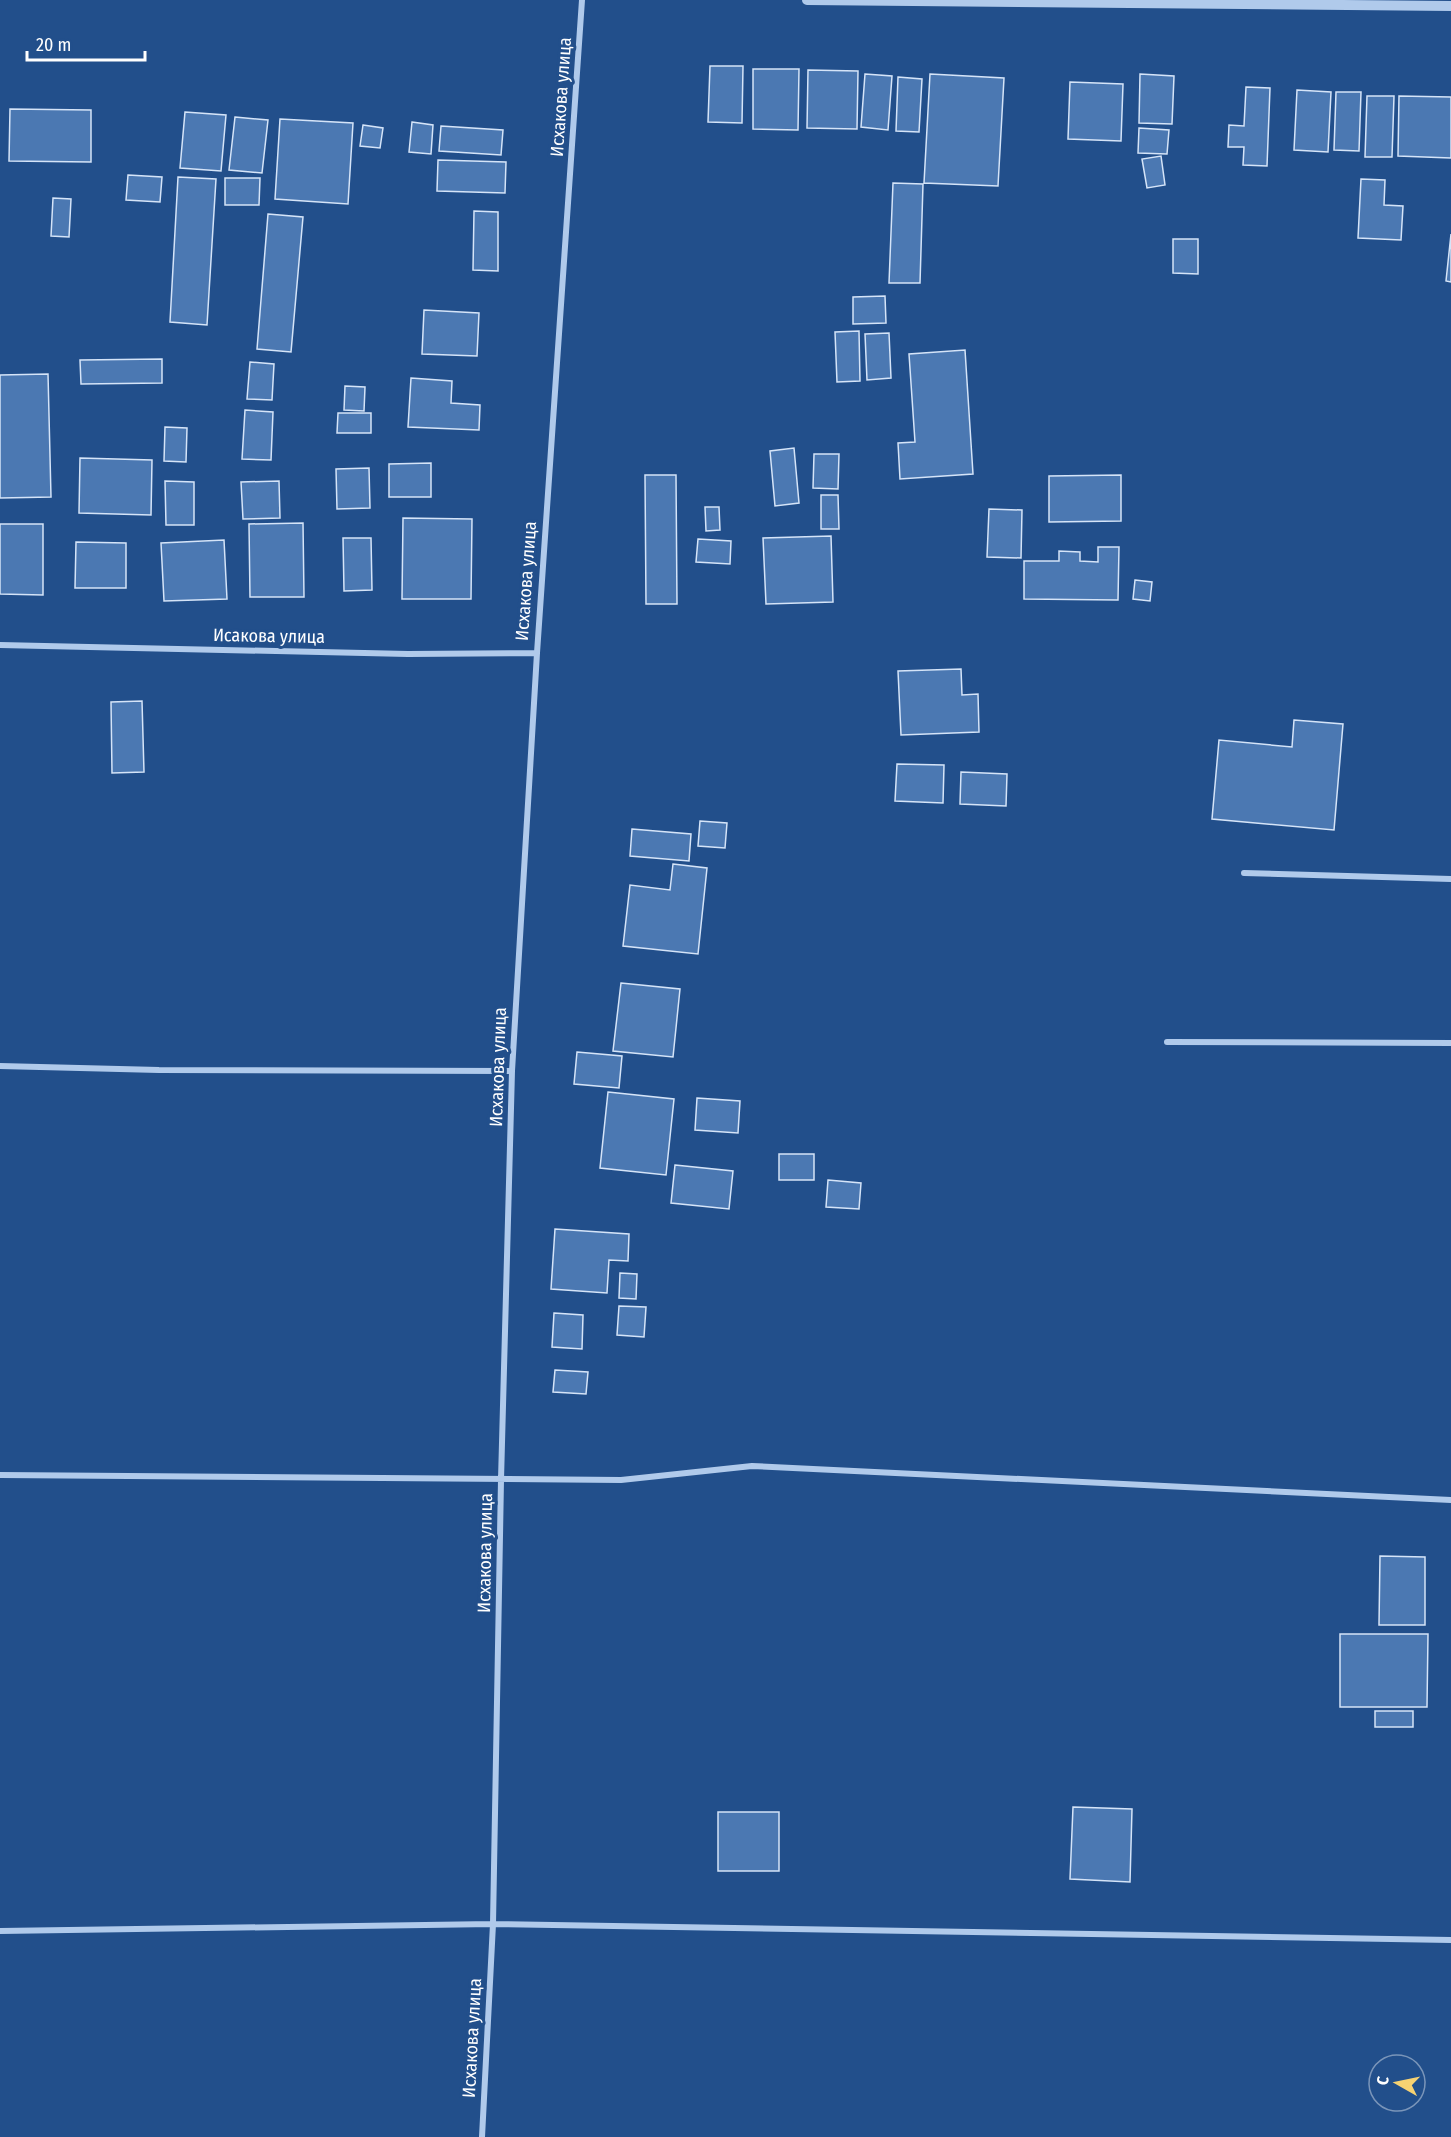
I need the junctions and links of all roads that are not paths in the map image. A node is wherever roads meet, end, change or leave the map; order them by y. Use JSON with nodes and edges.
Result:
{"nodes":[{"id":1,"x":582,"y":0,"type":"edge"},
{"id":2,"x":807,"y":0,"type":"edge"},
{"id":3,"x":1451,"y":6,"type":"edge"},
{"id":4,"x":0,"y":645,"type":"edge"},
{"id":5,"x":537,"y":652,"type":"junction"},
{"id":6,"x":1244,"y":873,"type":"dead end"},
{"id":7,"x":1451,"y":879,"type":"edge"},
{"id":8,"x":1167,"y":1042,"type":"dead end"},
{"id":9,"x":1451,"y":1042,"type":"edge"},
{"id":10,"x":0,"y":1066,"type":"edge"},
{"id":11,"x":512,"y":1071,"type":"junction"},
{"id":12,"x":0,"y":1475,"type":"edge"},
{"id":13,"x":501,"y":1480,"type":"junction"},
{"id":14,"x":1451,"y":1500,"type":"edge"},
{"id":15,"x":493,"y":1924,"type":"junction"},
{"id":16,"x":0,"y":1931,"type":"edge"},
{"id":17,"x":1451,"y":1940,"type":"edge"},
{"id":18,"x":482,"y":2137,"type":"edge"}],
"edges":[{"from":1,"to":5,"type":"street","name":"Исхакова улица"},
{"from":2,"to":3,"type":"street"},
{"from":4,"to":5,"type":"street","name":"Исакова улица"},
{"from":5,"to":11,"type":"street","name":"Исхакова улица"},
{"from":6,"to":7,"type":"street"},
{"from":8,"to":9,"type":"street"},
{"from":10,"to":11,"type":"street"},
{"from":11,"to":13,"type":"street","name":"Исхакова улица"},
{"from":12,"to":13,"type":"street"},
{"from":13,"to":14,"type":"street"},
{"from":13,"to":15,"type":"street","name":"Исхакова улица"},
{"from":15,"to":16,"type":"street"},
{"from":15,"to":17,"type":"street"},
{"from":15,"to":18,"type":"street","name":"Исхакова улица"}]}
